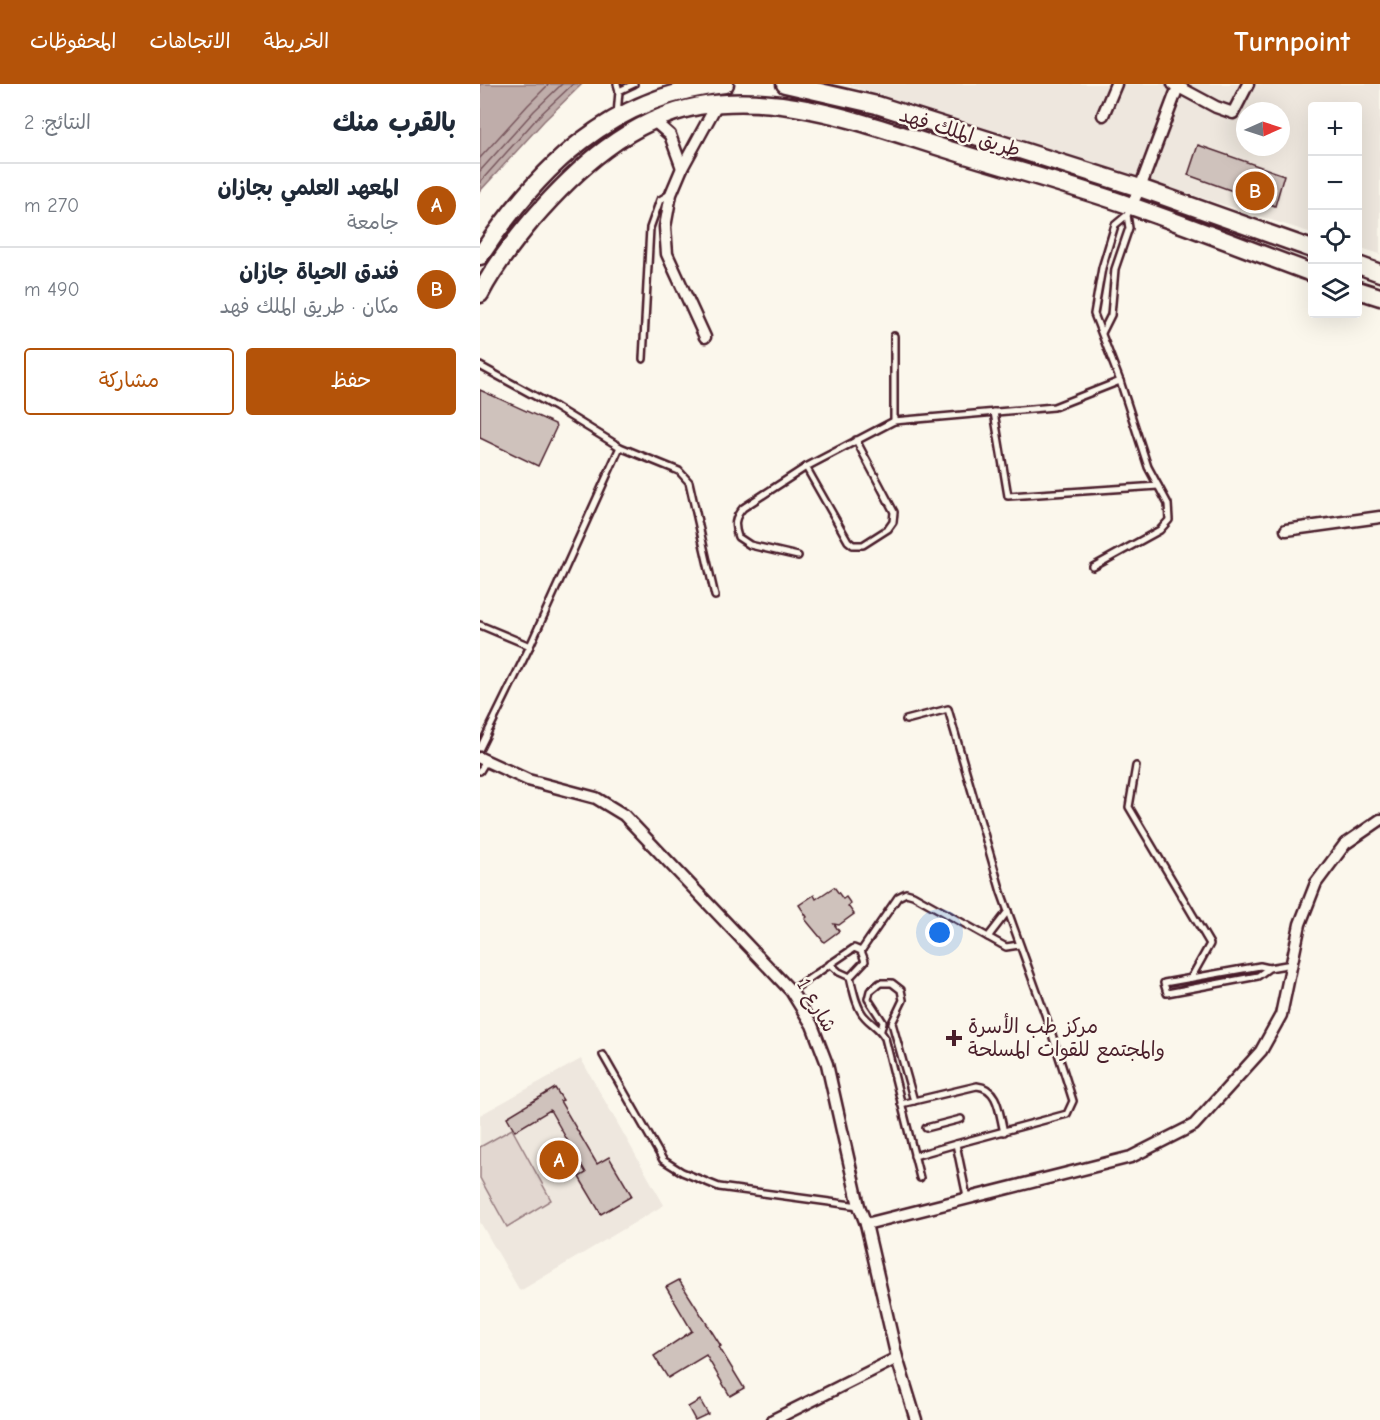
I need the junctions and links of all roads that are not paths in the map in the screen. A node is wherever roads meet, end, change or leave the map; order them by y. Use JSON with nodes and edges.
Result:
{"nodes":[{"id":1,"x":617,"y":84,"type":"edge"},
{"id":2,"x":634,"y":84,"type":"edge"},
{"id":3,"x":725,"y":84,"type":"edge"},
{"id":4,"x":785,"y":84,"type":"edge"},
{"id":5,"x":1116,"y":84,"type":"edge"},
{"id":6,"x":1248,"y":84,"type":"edge"},
{"id":7,"x":1177,"y":85,"type":"edge"},
{"id":8,"x":680,"y":87,"type":"edge"},
{"id":9,"x":619,"y":91,"type":"junction"},
{"id":10,"x":717,"y":104,"type":"junction"},
{"id":11,"x":1103,"y":115,"type":"dead end"},
{"id":12,"x":617,"y":116,"type":"junction"},
{"id":13,"x":654,"y":121,"type":"junction"},
{"id":14,"x":682,"y":168,"type":"junction"},
{"id":15,"x":1140,"y":188,"type":"junction"},
{"id":16,"x":671,"y":194,"type":"junction"},
{"id":17,"x":1129,"y":210,"type":"junction"},
{"id":18,"x":1308,"y":248,"type":"edge"},
{"id":19,"x":480,"y":256,"type":"edge"},
{"id":20,"x":1362,"y":266,"type":"edge"},
{"id":21,"x":1102,"y":268,"type":"junction"},
{"id":22,"x":1115,"y":269,"type":"junction"},
{"id":23,"x":1308,"y":272,"type":"edge"},
{"id":24,"x":1380,"y":273,"type":"edge"},
{"id":25,"x":1362,"y":291,"type":"edge"},
{"id":26,"x":480,"y":294,"type":"edge"},
{"id":27,"x":1380,"y":297,"type":"edge"},
{"id":28,"x":1102,"y":333,"type":"junction"},
{"id":29,"x":894,"y":336,"type":"dead end"},
{"id":30,"x":705,"y":337,"type":"dead end"},
{"id":31,"x":643,"y":359,"type":"dead end"},
{"id":32,"x":480,"y":366,"type":"edge"},
{"id":33,"x":1120,"y":381,"type":"junction"},
{"id":34,"x":994,"y":412,"type":"junction"},
{"id":35,"x":894,"y":421,"type":"junction"},
{"id":36,"x":856,"y":440,"type":"junction"},
{"id":37,"x":620,"y":447,"type":"junction"},
{"id":38,"x":806,"y":467,"type":"junction"},
{"id":39,"x":1158,"y":486,"type":"junction"},
{"id":40,"x":1380,"y":517,"type":"edge"},
{"id":41,"x":1286,"y":530,"type":"dead end"},
{"id":42,"x":798,"y":556,"type":"dead end"},
{"id":43,"x":1093,"y":567,"type":"dead end"},
{"id":44,"x":715,"y":596,"type":"dead end"},
{"id":45,"x":480,"y":625,"type":"edge"},
{"id":46,"x":530,"y":646,"type":"junction"},
{"id":47,"x":906,"y":720,"type":"dead end"},
{"id":48,"x":480,"y":748,"type":"edge"},
{"id":49,"x":483,"y":760,"type":"edge"},
{"id":50,"x":1136,"y":766,"type":"dead end"},
{"id":51,"x":480,"y":771,"type":"edge"},
{"id":52,"x":1380,"y":820,"type":"edge"},
{"id":53,"x":1008,"y":911,"type":"junction"},
{"id":54,"x":988,"y":937,"type":"junction"},
{"id":55,"x":1019,"y":945,"type":"junction"},
{"id":56,"x":861,"y":951,"type":"junction"},
{"id":57,"x":830,"y":964,"type":"junction"},
{"id":58,"x":1292,"y":964,"type":"junction"},
{"id":59,"x":1269,"y":968,"type":"junction"},
{"id":60,"x":850,"y":977,"type":"junction"},
{"id":61,"x":1191,"y":978,"type":"junction"},
{"id":62,"x":791,"y":991,"type":"junction"},
{"id":63,"x":881,"y":1030,"type":"junction"},
{"id":64,"x":603,"y":1055,"type":"dead end"},
{"id":65,"x":914,"y":1101,"type":"junction"},
{"id":66,"x":901,"y":1104,"type":"junction"},
{"id":67,"x":961,"y":1119,"type":"dead end"},
{"id":68,"x":926,"y":1128,"type":"dead end"},
{"id":69,"x":1004,"y":1132,"type":"junction"},
{"id":70,"x":956,"y":1144,"type":"junction"},
{"id":71,"x":914,"y":1156,"type":"junction"},
{"id":72,"x":920,"y":1178,"type":"dead end"},
{"id":73,"x":967,"y":1197,"type":"junction"},
{"id":74,"x":859,"y":1206,"type":"junction"},
{"id":75,"x":866,"y":1224,"type":"junction"},
{"id":76,"x":897,"y":1358,"type":"junction"},
{"id":77,"x":773,"y":1420,"type":"edge"},
{"id":78,"x":916,"y":1420,"type":"edge"}],
"edges":[{"from":1,"to":9,"type":"lane"},
{"from":2,"to":9,"type":"lane"},
{"from":3,"to":8,"type":"main road"},
{"from":4,"to":15,"type":"main road","name":"طريق الملك فهد"},
{"from":5,"to":11,"type":"street"},
{"from":6,"to":7,"type":"street"},
{"from":7,"to":15,"type":"street"},
{"from":8,"to":12,"type":"main road"},
{"from":9,"to":12,"type":"lane"},
{"from":10,"to":13,"type":"main road","name":"طريق الملك فهد"},
{"from":10,"to":14,"type":"street"},
{"from":10,"to":17,"type":"main road","name":"طريق الملك فهد"},
{"from":12,"to":19,"type":"main road"},
{"from":13,"to":14,"type":"street"},
{"from":13,"to":26,"type":"main road","name":"طريق الملك فهد"},
{"from":14,"to":16,"type":"street"},
{"from":15,"to":17,"type":"street"},
{"from":15,"to":18,"type":"main road","name":"طريق الملك فهد"},
{"from":16,"to":30,"type":"street"},
{"from":16,"to":31,"type":"lane"},
{"from":17,"to":21,"type":"lane"},
{"from":17,"to":22,"type":"lane"},
{"from":17,"to":23,"type":"main road","name":"طريق الملك فهد"},
{"from":20,"to":24,"type":"main road"},
{"from":21,"to":22,"type":"lane"},
{"from":21,"to":28,"type":"lane"},
{"from":22,"to":28,"type":"lane"},
{"from":25,"to":27,"type":"main road"},
{"from":28,"to":33,"type":"lane"},
{"from":29,"to":35,"type":"lane"},
{"from":32,"to":37,"type":"lane"},
{"from":33,"to":34,"type":"lane"},
{"from":33,"to":39,"type":"lane"},
{"from":34,"to":35,"type":"lane"},
{"from":34,"to":39,"type":"lane"},
{"from":35,"to":36,"type":"lane"},
{"from":36,"to":38,"type":"lane"},
{"from":36,"to":38,"type":"lane"},
{"from":37,"to":44,"type":"lane"},
{"from":37,"to":46,"type":"lane"},
{"from":38,"to":42,"type":"lane"},
{"from":39,"to":43,"type":"lane"},
{"from":40,"to":41,"type":"street"},
{"from":45,"to":46,"type":"lane"},
{"from":46,"to":48,"type":"lane"},
{"from":47,"to":53,"type":"lane"},
{"from":49,"to":51,"type":"lane"},
{"from":49,"to":62,"type":"street","name":"شارع 1"},
{"from":50,"to":61,"type":"lane"},
{"from":52,"to":58,"type":"street"},
{"from":53,"to":54,"type":"lane"},
{"from":53,"to":55,"type":"lane"},
{"from":54,"to":55,"type":"lane"},
{"from":54,"to":56,"type":"lane"},
{"from":55,"to":69,"type":"lane"},
{"from":56,"to":57,"type":"lane"},
{"from":56,"to":60,"type":"lane"},
{"from":57,"to":60,"type":"lane"},
{"from":57,"to":62,"type":"lane"},
{"from":58,"to":59,"type":"lane"},
{"from":58,"to":73,"type":"street"},
{"from":59,"to":61,"type":"lane"},
{"from":59,"to":61,"type":"lane"},
{"from":60,"to":63,"type":"lane"},
{"from":62,"to":74,"type":"street","name":"شارع 1"},
{"from":63,"to":65,"type":"lane"},
{"from":63,"to":66,"type":"lane"},
{"from":64,"to":74,"type":"lane"},
{"from":65,"to":66,"type":"lane"},
{"from":65,"to":69,"type":"lane"},
{"from":66,"to":71,"type":"lane"},
{"from":67,"to":68,"type":"lane"},
{"from":69,"to":70,"type":"lane"},
{"from":70,"to":71,"type":"lane"},
{"from":70,"to":73,"type":"lane"},
{"from":71,"to":72,"type":"lane"},
{"from":73,"to":75,"type":"street"},
{"from":74,"to":75,"type":"street","name":"شارع 1"},
{"from":75,"to":76,"type":"street","name":"شارع 1"},
{"from":76,"to":77,"type":"street"},
{"from":76,"to":78,"type":"street","name":"شارع 1"}]}
